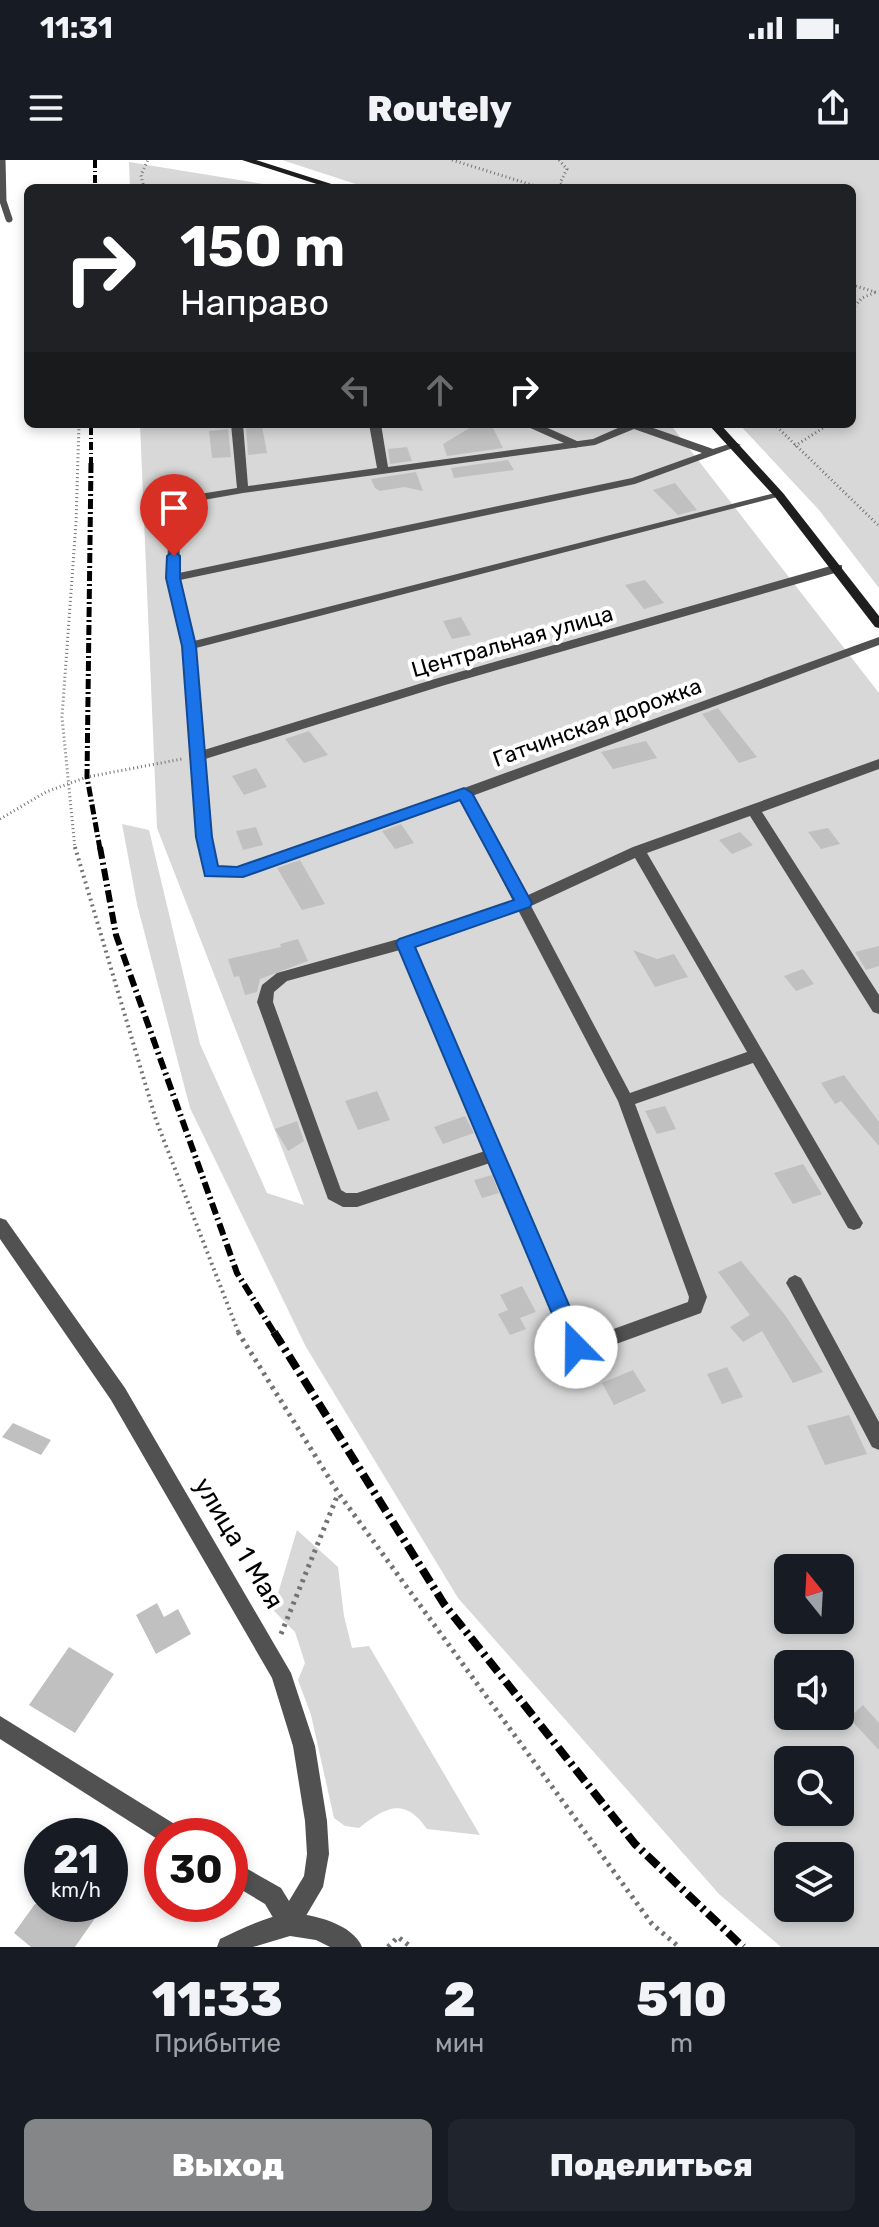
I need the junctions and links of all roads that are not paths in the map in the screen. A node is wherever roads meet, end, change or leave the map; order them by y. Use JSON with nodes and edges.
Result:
{"nodes":[{"id":1,"x":2,"y":160,"type":"edge"},
{"id":2,"x":247,"y":160,"type":"edge"},
{"id":3,"x":326,"y":184,"type":"edge"},
{"id":4,"x":9,"y":219,"type":"dead end"},
{"id":5,"x":237,"y":428,"type":"edge"},
{"id":6,"x":376,"y":428,"type":"edge"},
{"id":7,"x":539,"y":428,"type":"edge"},
{"id":8,"x":625,"y":428,"type":"edge"},
{"id":9,"x":644,"y":428,"type":"edge"},
{"id":10,"x":718,"y":428,"type":"edge"},
{"id":11,"x":575,"y":444,"type":"junction"},
{"id":12,"x":735,"y":445,"type":"junction"},
{"id":13,"x":713,"y":453,"type":"junction"},
{"id":14,"x":383,"y":471,"type":"junction"},
{"id":15,"x":243,"y":490,"type":"junction"},
{"id":16,"x":779,"y":495,"type":"junction"},
{"id":17,"x":838,"y":568,"type":"junction"},
{"id":18,"x":173,"y":578,"type":"junction"},
{"id":19,"x":879,"y":624,"type":"edge"},
{"id":20,"x":879,"y":641,"type":"edge"},
{"id":21,"x":189,"y":646,"type":"junction"},
{"id":22,"x":198,"y":756,"type":"junction"},
{"id":23,"x":879,"y":764,"type":"edge"},
{"id":24,"x":464,"y":793,"type":"junction"},
{"id":25,"x":754,"y":811,"type":"junction"},
{"id":26,"x":638,"y":851,"type":"junction"},
{"id":27,"x":524,"y":903,"type":"junction"},
{"id":28,"x":405,"y":943,"type":"junction"},
{"id":29,"x":879,"y":1008,"type":"edge"},
{"id":30,"x":757,"y":1055,"type":"junction"},
{"id":31,"x":626,"y":1101,"type":"junction"},
{"id":32,"x":495,"y":1154,"type":"junction"},
{"id":33,"x":854,"y":1223,"type":"dead end"},
{"id":34,"x":0,"y":1225,"type":"edge"},
{"id":35,"x":795,"y":1283,"type":"dead end"},
{"id":36,"x":879,"y":1441,"type":"edge"},
{"id":37,"x":0,"y":1727,"type":"edge"},
{"id":38,"x":144,"y":1818,"type":"edge"},
{"id":39,"x":248,"y":1881,"type":"edge"},
{"id":40,"x":289,"y":1923,"type":"junction"},
{"id":41,"x":228,"y":1947,"type":"edge"},
{"id":42,"x":351,"y":1947,"type":"edge"}],
"edges":[{"from":1,"to":4,"type":"lane"},
{"from":2,"to":3,"type":"main road"},
{"from":5,"to":15,"type":"street"},
{"from":6,"to":14,"type":"street"},
{"from":7,"to":11,"type":"lane"},
{"from":8,"to":11,"type":"street"},
{"from":9,"to":13,"type":"street"},
{"from":10,"to":12,"type":"main road"},
{"from":11,"to":14,"type":"street"},
{"from":12,"to":13,"type":"street"},
{"from":12,"to":16,"type":"main road"},
{"from":13,"to":18,"type":"street"},
{"from":14,"to":15,"type":"street"},
{"from":15,"to":18,"type":"street"},
{"from":16,"to":17,"type":"main road"},
{"from":16,"to":21,"type":"street"},
{"from":17,"to":19,"type":"main road"},
{"from":17,"to":22,"type":"street","name":"Центральная улица"},
{"from":18,"to":21,"type":"street"},
{"from":20,"to":24,"type":"street","name":"Гатчинская дорожка"},
{"from":21,"to":22,"type":"street"},
{"from":22,"to":24,"type":"street","name":"Гатчинская дорожка"},
{"from":23,"to":25,"type":"street"},
{"from":24,"to":27,"type":"street"},
{"from":25,"to":26,"type":"street"},
{"from":25,"to":29,"type":"street"},
{"from":26,"to":27,"type":"street"},
{"from":26,"to":30,"type":"street"},
{"from":27,"to":28,"type":"street"},
{"from":27,"to":31,"type":"street"},
{"from":28,"to":32,"type":"street"},
{"from":28,"to":32,"type":"street"},
{"from":30,"to":31,"type":"street"},
{"from":30,"to":33,"type":"street"},
{"from":31,"to":32,"type":"street"},
{"from":34,"to":40,"type":"street","name":"улица 1 Мая"},
{"from":35,"to":36,"type":"street"},
{"from":37,"to":38,"type":"street"},
{"from":39,"to":40,"type":"street"},
{"from":40,"to":41,"type":"street"},
{"from":40,"to":42,"type":"street"}]}
